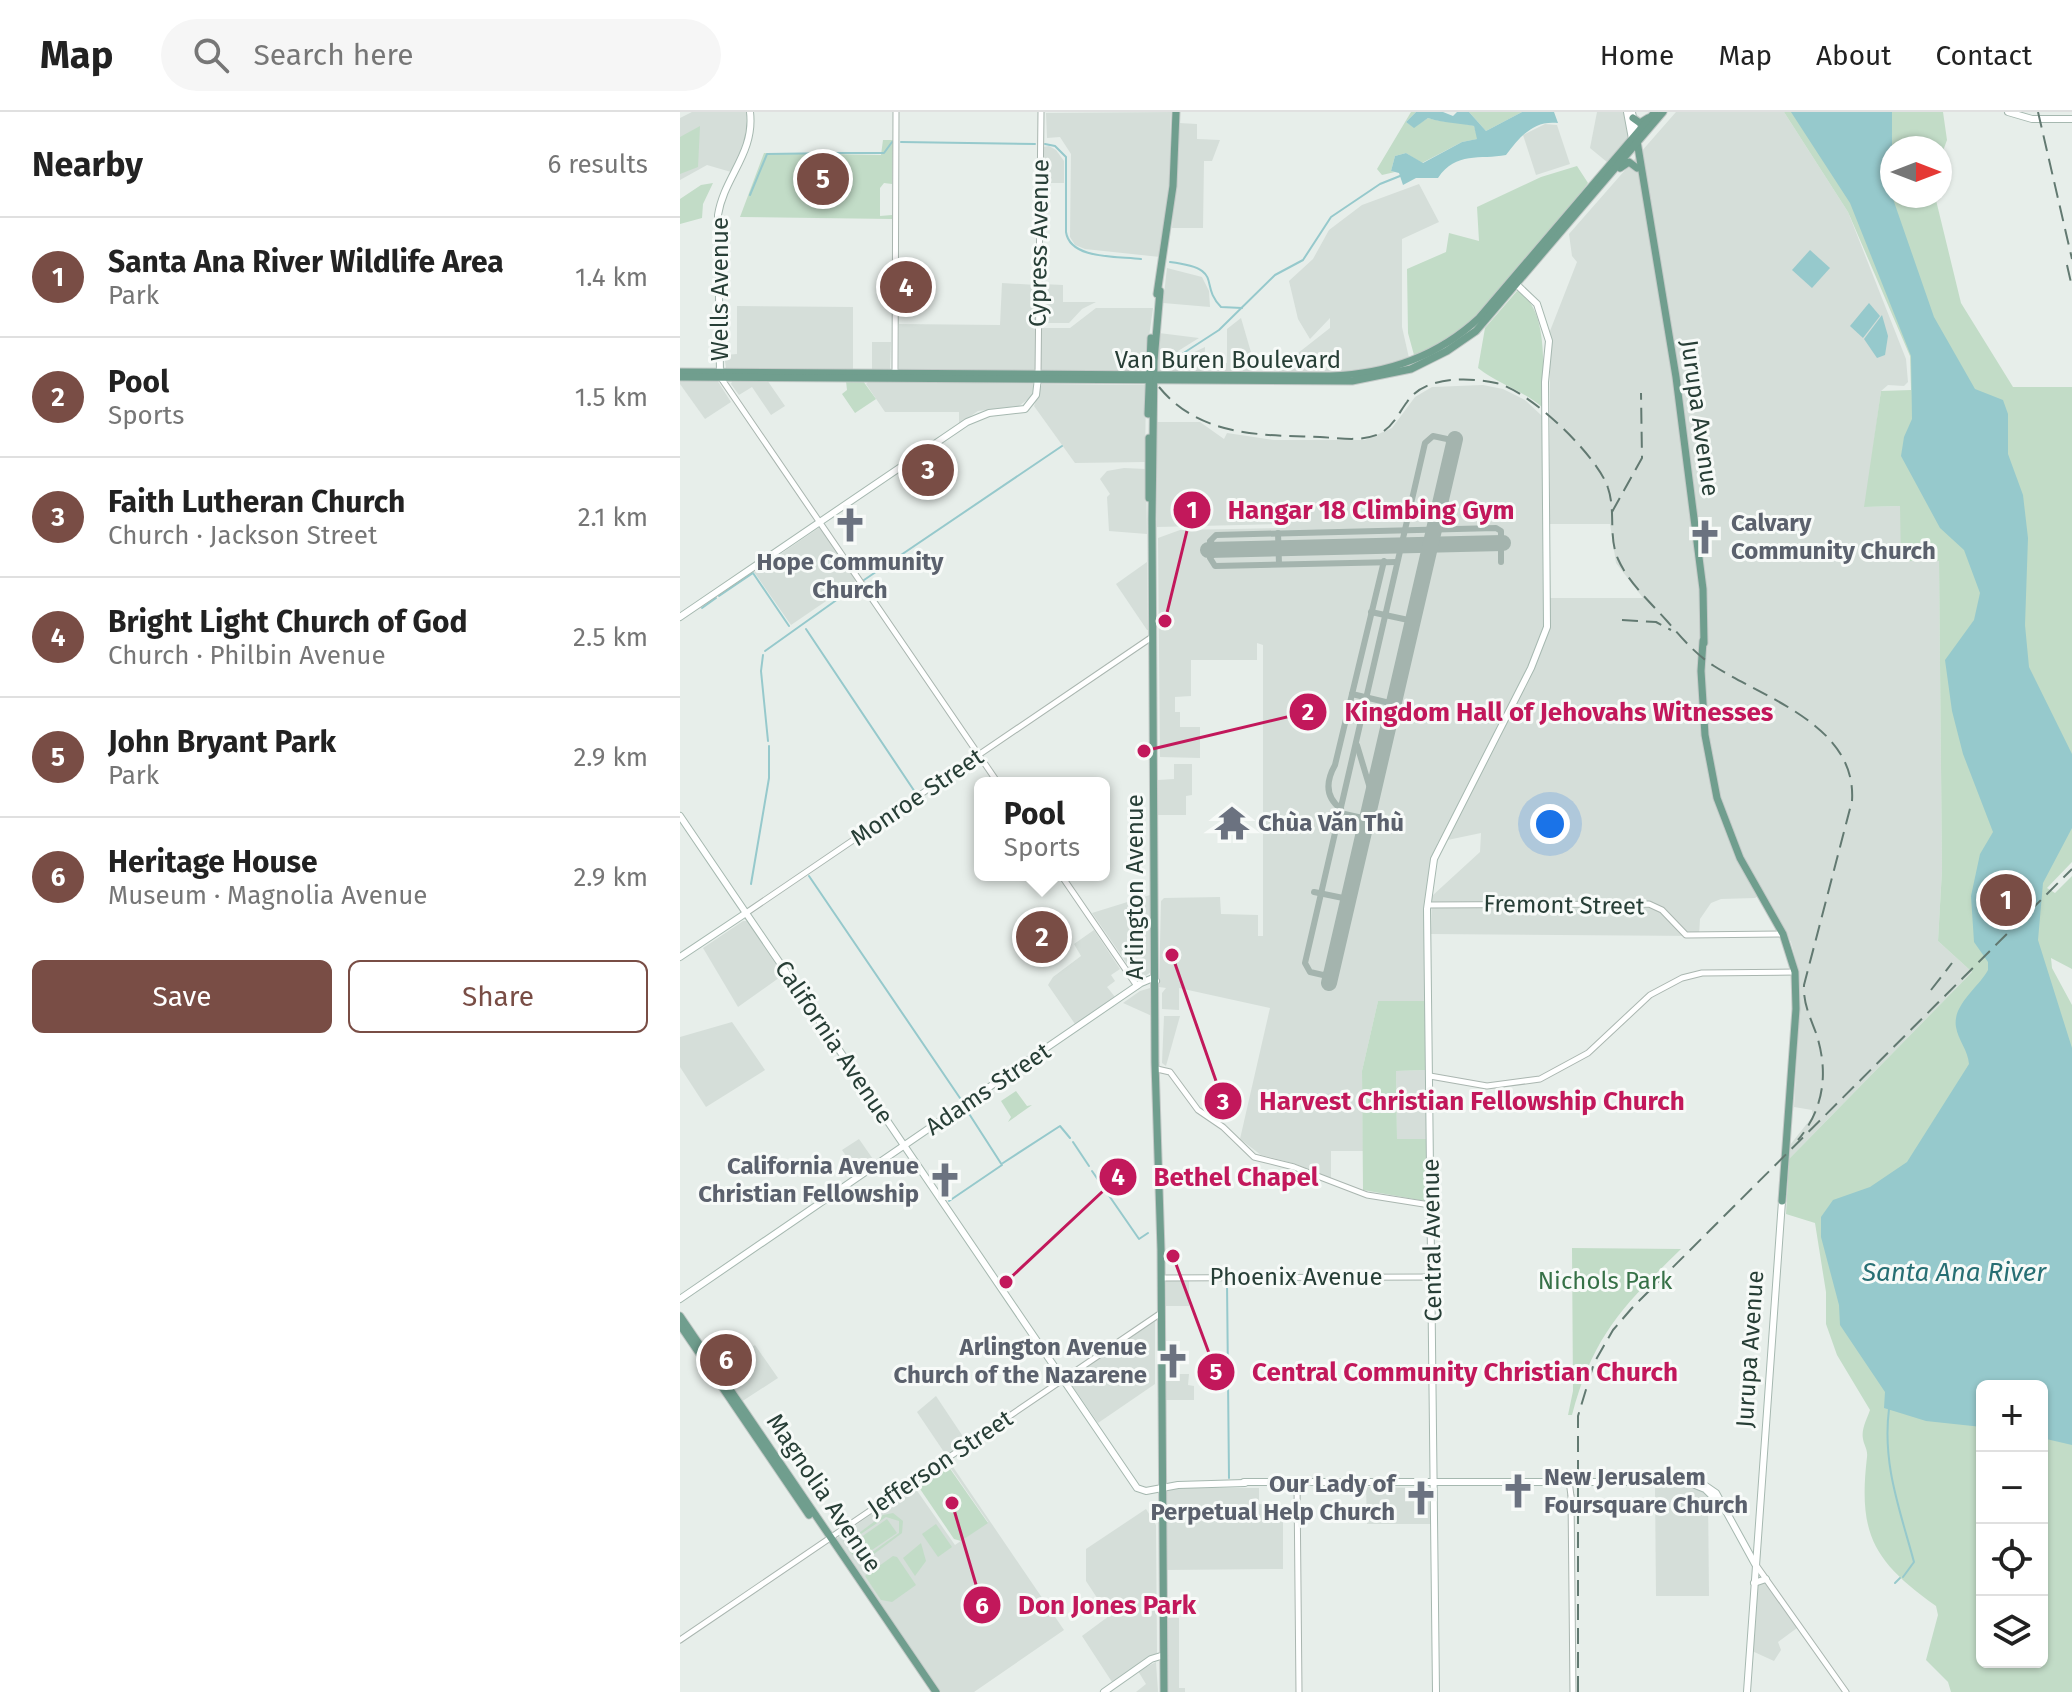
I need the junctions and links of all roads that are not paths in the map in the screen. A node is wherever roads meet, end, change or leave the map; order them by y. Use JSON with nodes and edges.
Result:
{"nodes":[{"id":1,"x":750,"y":112,"type":"edge"},
{"id":2,"x":896,"y":112,"type":"edge"},
{"id":3,"x":1041,"y":112,"type":"edge"},
{"id":4,"x":1176,"y":112,"type":"edge"},
{"id":5,"x":1663,"y":112,"type":"edge"},
{"id":6,"x":2008,"y":112,"type":"edge"},
{"id":7,"x":1654,"y":113,"type":"edge"},
{"id":8,"x":1631,"y":114,"type":"edge"},
{"id":9,"x":2072,"y":119,"type":"edge"},
{"id":10,"x":1634,"y":141,"type":"junction"},
{"id":11,"x":1637,"y":168,"type":"junction"},
{"id":12,"x":1609,"y":175,"type":"junction"},
{"id":13,"x":1645,"y":201,"type":"junction"},
{"id":14,"x":1515,"y":283,"type":"junction"},
{"id":15,"x":1160,"y":291,"type":"junction"},
{"id":16,"x":1156,"y":307,"type":"junction"},
{"id":17,"x":1158,"y":321,"type":"junction"},
{"id":18,"x":774,"y":372,"type":"junction"},
{"id":19,"x":680,"y":374,"type":"edge"},
{"id":20,"x":720,"y":374,"type":"junction"},
{"id":21,"x":894,"y":376,"type":"junction"},
{"id":22,"x":743,"y":377,"type":"junction"},
{"id":23,"x":1038,"y":377,"type":"junction"},
{"id":24,"x":1104,"y":377,"type":"junction"},
{"id":25,"x":1151,"y":378,"type":"junction"},
{"id":26,"x":820,"y":522,"type":"junction"},
{"id":27,"x":680,"y":617,"type":"edge"},
{"id":28,"x":1153,"y":636,"type":"junction"},
{"id":29,"x":979,"y":755,"type":"junction"},
{"id":30,"x":994,"y":777,"type":"edge"},
{"id":31,"x":680,"y":816,"type":"edge"},
{"id":32,"x":1065,"y":881,"type":"edge"},
{"id":33,"x":1428,"y":905,"type":"junction"},
{"id":34,"x":746,"y":913,"type":"junction"},
{"id":35,"x":1783,"y":934,"type":"junction"},
{"id":36,"x":680,"y":957,"type":"edge"},
{"id":37,"x":1795,"y":972,"type":"junction"},
{"id":38,"x":1156,"y":981,"type":"junction"},
{"id":39,"x":1138,"y":987,"type":"junction"},
{"id":40,"x":1157,"y":1069,"type":"junction"},
{"id":41,"x":1430,"y":1076,"type":"junction"},
{"id":42,"x":905,"y":1146,"type":"junction"},
{"id":43,"x":1782,"y":1201,"type":"joint"},
{"id":44,"x":1432,"y":1206,"type":"junction"},
{"id":45,"x":1159,"y":1243,"type":"junction"},
{"id":46,"x":1432,"y":1277,"type":"junction"},
{"id":47,"x":1161,"y":1278,"type":"junction"},
{"id":48,"x":680,"y":1299,"type":"edge"},
{"id":49,"x":680,"y":1316,"type":"edge"},
{"id":50,"x":1158,"y":1318,"type":"junction"},
{"id":51,"x":680,"y":1325,"type":"edge"},
{"id":52,"x":1064,"y":1378,"type":"junction"},
{"id":53,"x":1568,"y":1473,"type":"dead end"},
{"id":54,"x":1435,"y":1483,"type":"junction"},
{"id":55,"x":1297,"y":1484,"type":"junction"},
{"id":56,"x":1161,"y":1487,"type":"junction"},
{"id":57,"x":828,"y":1538,"type":"junction"},
{"id":58,"x":1756,"y":1547,"type":"junction"},
{"id":59,"x":1747,"y":1549,"type":"junction"},
{"id":60,"x":1755,"y":1564,"type":"junction"},
{"id":61,"x":1766,"y":1579,"type":"junction"},
{"id":62,"x":1754,"y":1583,"type":"junction"},
{"id":63,"x":680,"y":1640,"type":"edge"},
{"id":64,"x":1162,"y":1655,"type":"junction"},
{"id":65,"x":933,"y":1692,"type":"edge"},
{"id":66,"x":1104,"y":1692,"type":"edge"},
{"id":67,"x":1162,"y":1692,"type":"edge"},
{"id":68,"x":1299,"y":1692,"type":"edge"},
{"id":69,"x":1436,"y":1692,"type":"edge"},
{"id":70,"x":1573,"y":1692,"type":"edge"},
{"id":71,"x":1747,"y":1692,"type":"edge"},
{"id":72,"x":1846,"y":1692,"type":"edge"}],
"edges":[{"from":1,"to":20,"type":"main road","name":"Wells Avenue"},
{"from":2,"to":21,"type":"street"},
{"from":3,"to":23,"type":"street","name":"Cypress Avenue"},
{"from":4,"to":15,"type":"main road","name":"Arlington Avenue"},
{"from":5,"to":10,"type":"main road","name":"Van Buren Boulevard"},
{"from":6,"to":9,"type":"main road"},
{"from":7,"to":8,"type":"main road"},
{"from":7,"to":10,"type":"main road","name":"Van Buren Boulevard"},
{"from":8,"to":10,"type":"main road","name":"Jurupa Avenue"},
{"from":10,"to":11,"type":"main road","name":"Jurupa Avenue"},
{"from":10,"to":12,"type":"main road","name":"Van Buren Boulevard"},
{"from":10,"to":13,"type":"main road","name":"Jurupa Avenue"},
{"from":10,"to":14,"type":"main road","name":"Van Buren Boulevard"},
{"from":11,"to":12,"type":"main road"},
{"from":11,"to":13,"type":"main road","name":"Jurupa Avenue"},
{"from":12,"to":14,"type":"main road","name":"Van Buren Boulevard"},
{"from":13,"to":35,"type":"main road","name":"Jurupa Avenue"},
{"from":14,"to":25,"type":"main road","name":"Van Buren Boulevard"},
{"from":14,"to":33,"type":"main road","name":"Central Avenue"},
{"from":15,"to":16,"type":"main road","name":"Arlington Avenue"},
{"from":15,"to":17,"type":"main road","name":"Arlington Avenue"},
{"from":16,"to":17,"type":"main road"},
{"from":16,"to":25,"type":"main road","name":"Arlington Avenue"},
{"from":17,"to":25,"type":"main road","name":"Arlington Avenue"},
{"from":18,"to":20,"type":"main road","name":"Van Buren Boulevard"},
{"from":18,"to":21,"type":"main road","name":"Van Buren Boulevard"},
{"from":18,"to":22,"type":"main road"},
{"from":19,"to":20,"type":"main road","name":"Van Buren Boulevard"},
{"from":20,"to":22,"type":"main road","name":"Van Buren Boulevard"},
{"from":20,"to":26,"type":"street"},
{"from":21,"to":22,"type":"main road","name":"Van Buren Boulevard"},
{"from":21,"to":23,"type":"main road","name":"Van Buren Boulevard"},
{"from":23,"to":24,"type":"main road","name":"Van Buren Boulevard"},
{"from":23,"to":24,"type":"main road","name":"Van Buren Boulevard"},
{"from":23,"to":26,"type":"main road"},
{"from":24,"to":25,"type":"main road","name":"Van Buren Boulevard"},
{"from":24,"to":25,"type":"main road","name":"Van Buren Boulevard"},
{"from":25,"to":28,"type":"main road","name":"Arlington Avenue"},
{"from":26,"to":27,"type":"main road"},
{"from":26,"to":29,"type":"street"},
{"from":28,"to":29,"type":"street","name":"Monroe Street"},
{"from":28,"to":38,"type":"main road","name":"Arlington Avenue"},
{"from":29,"to":30,"type":"street"},
{"from":29,"to":34,"type":"street","name":"Monroe Street"},
{"from":31,"to":34,"type":"main road","name":"California Avenue"},
{"from":32,"to":39,"type":"street"},
{"from":33,"to":35,"type":"street","name":"Fremont Street"},
{"from":33,"to":41,"type":"main road","name":"Central Avenue"},
{"from":34,"to":36,"type":"main road","name":"Monroe Street"},
{"from":34,"to":42,"type":"main road","name":"California Avenue"},
{"from":35,"to":37,"type":"main road","name":"Jurupa Avenue"},
{"from":37,"to":41,"type":"street"},
{"from":37,"to":43,"type":"main road","name":"Jurupa Avenue"},
{"from":38,"to":39,"type":"main road","name":"Adams Street"},
{"from":38,"to":40,"type":"main road","name":"Arlington Avenue"},
{"from":39,"to":42,"type":"main road","name":"Adams Street"},
{"from":40,"to":44,"type":"street"},
{"from":40,"to":45,"type":"main road","name":"Arlington Avenue"},
{"from":41,"to":44,"type":"main road","name":"Central Avenue"},
{"from":42,"to":48,"type":"main road","name":"Adams Street"},
{"from":42,"to":52,"type":"main road","name":"California Avenue"},
{"from":43,"to":58,"type":"main road","name":"Jurupa Avenue"},
{"from":44,"to":46,"type":"main road","name":"Central Avenue"},
{"from":45,"to":47,"type":"main road","name":"Arlington Avenue"},
{"from":45,"to":50,"type":"main road","name":"Arlington Avenue"},
{"from":46,"to":47,"type":"street","name":"Phoenix Avenue"},
{"from":46,"to":54,"type":"main road","name":"Central Avenue"},
{"from":47,"to":50,"type":"main road","name":"Arlington Avenue"},
{"from":49,"to":57,"type":"main road","name":"Magnolia Avenue"},
{"from":50,"to":52,"type":"street","name":"Jefferson Street"},
{"from":50,"to":56,"type":"main road","name":"Arlington Avenue"},
{"from":51,"to":57,"type":"main road","name":"Magnolia Avenue"},
{"from":52,"to":56,"type":"main road","name":"California Avenue"},
{"from":52,"to":57,"type":"street","name":"Jefferson Street"},
{"from":53,"to":70,"type":"street","bridge":true},
{"from":54,"to":55,"type":"main road"},
{"from":54,"to":59,"type":"main road"},
{"from":54,"to":69,"type":"main road","name":"Central Avenue"},
{"from":55,"to":56,"type":"main road"},
{"from":55,"to":68,"type":"street"},
{"from":56,"to":64,"type":"main road","name":"Arlington Avenue"},
{"from":57,"to":63,"type":"street","name":"Jefferson Street"},
{"from":57,"to":65,"type":"main road","name":"Magnolia Avenue"},
{"from":58,"to":59,"type":"main road"},
{"from":58,"to":60,"type":"main road","name":"Jurupa Avenue"},
{"from":59,"to":60,"type":"main road"},
{"from":60,"to":61,"type":"street"},
{"from":60,"to":62,"type":"main road","name":"Jurupa Avenue"},
{"from":61,"to":62,"type":"main road"},
{"from":61,"to":72,"type":"street"},
{"from":62,"to":71,"type":"main road","name":"Jurupa Avenue"},
{"from":64,"to":66,"type":"main road"},
{"from":64,"to":67,"type":"main road","name":"Arlington Avenue"}]}
